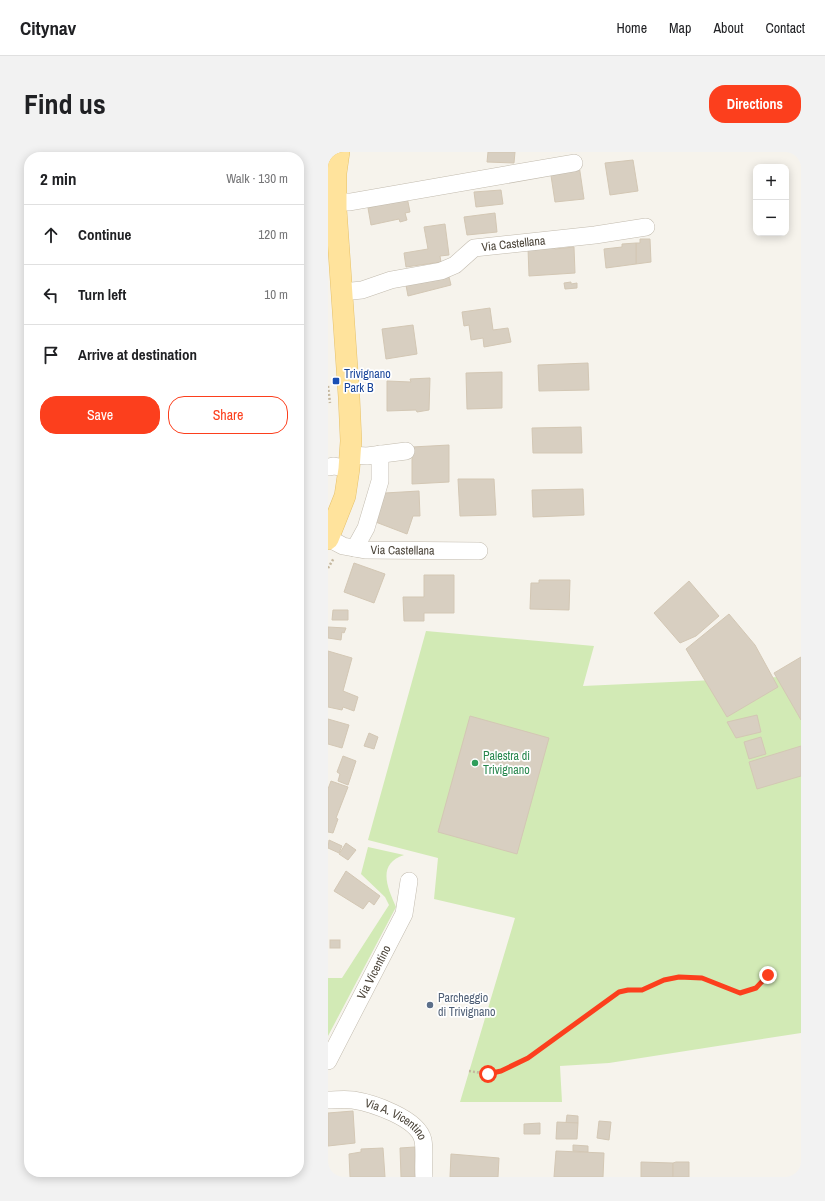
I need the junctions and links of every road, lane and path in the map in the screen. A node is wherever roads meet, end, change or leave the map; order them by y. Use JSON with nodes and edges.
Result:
{"nodes":[{"id":1,"x":340,"y":152,"type":"edge"},
{"id":2,"x":574,"y":163,"type":"dead end"},
{"id":3,"x":333,"y":206,"type":"edge"},
{"id":4,"x":646,"y":227,"type":"dead end"},
{"id":5,"x":342,"y":292,"type":"junction"},
{"id":6,"x":406,"y":451,"type":"dead end"},
{"id":7,"x":380,"y":454,"type":"junction"},
{"id":8,"x":350,"y":462,"type":"junction"},
{"id":9,"x":328,"y":467,"type":"edge"},
{"id":10,"x":328,"y":538,"type":"edge"},
{"id":11,"x":355,"y":548,"type":"junction"},
{"id":12,"x":479,"y":551,"type":"dead end"},
{"id":13,"x":410,"y":880,"type":"dead end"},
{"id":14,"x":768,"y":975,"type":"dead end"},
{"id":15,"x":328,"y":1061,"type":"edge"},
{"id":16,"x":469,"y":1071,"type":"dead end"},
{"id":17,"x":328,"y":1100,"type":"edge"},
{"id":18,"x":424,"y":1177,"type":"edge"}],
"edges":[{"from":1,"to":3,"type":"main road","name":"Via Castellana"},
{"from":2,"to":3,"type":"street"},
{"from":3,"to":5,"type":"main road","name":"Via Castellana"},
{"from":4,"to":5,"type":"street","name":"Via Castellana"},
{"from":5,"to":8,"type":"main road","name":"Via Castellana"},
{"from":6,"to":7,"type":"street"},
{"from":7,"to":8,"type":"street"},
{"from":7,"to":11,"type":"street"},
{"from":8,"to":9,"type":"street"},
{"from":8,"to":10,"type":"main road","name":"Via Castellana"},
{"from":10,"to":11,"type":"street","name":"Via Castellana"},
{"from":11,"to":12,"type":"street","name":"Via Castellana"},
{"from":13,"to":15,"type":"street","name":"Via Vicentino"},
{"from":14,"to":16,"type":"path"},
{"from":17,"to":18,"type":"street","name":"Via A. Vicentino"}]}
